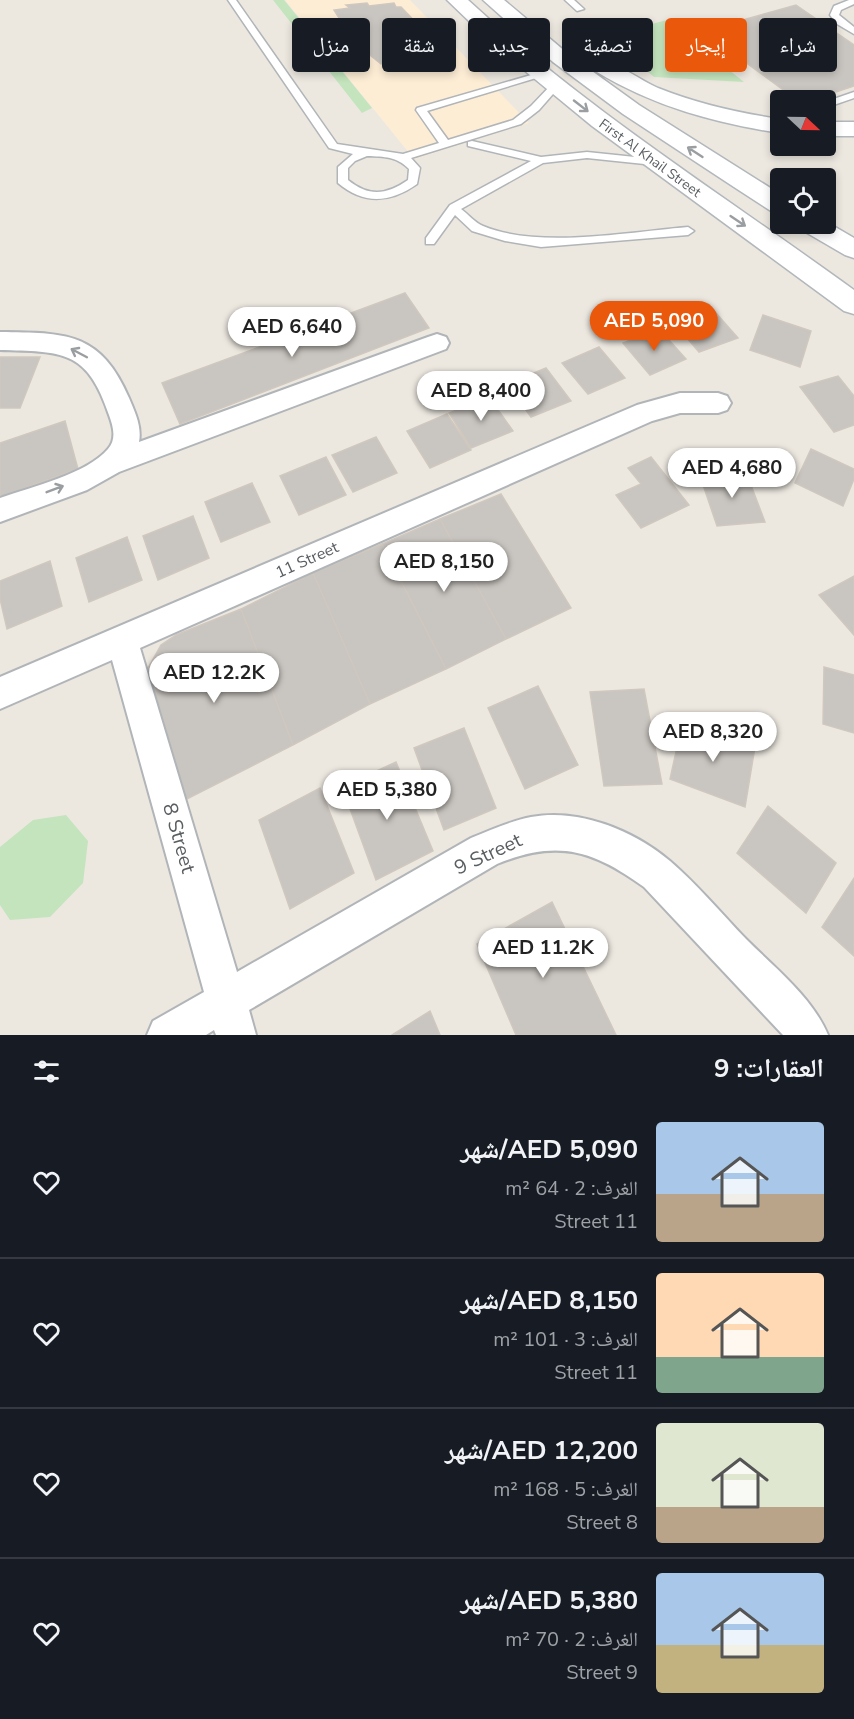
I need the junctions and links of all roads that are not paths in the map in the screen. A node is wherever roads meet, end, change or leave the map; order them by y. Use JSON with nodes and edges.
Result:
{"nodes":[{"id":1,"x":232,"y":0,"type":"edge"},
{"id":2,"x":493,"y":0,"type":"edge"},
{"id":3,"x":519,"y":0,"type":"edge"},
{"id":4,"x":569,"y":0,"type":"edge"},
{"id":5,"x":854,"y":1,"type":"edge"},
{"id":6,"x":447,"y":3,"type":"edge"},
{"id":7,"x":580,"y":9,"type":"dead end"},
{"id":8,"x":854,"y":31,"type":"edge"},
{"id":9,"x":548,"y":81,"type":"junction"},
{"id":10,"x":854,"y":95,"type":"edge"},
{"id":11,"x":836,"y":101,"type":"edge"},
{"id":12,"x":770,"y":124,"type":"edge"},
{"id":13,"x":836,"y":129,"type":"edge"},
{"id":14,"x":854,"y":129,"type":"edge"},
{"id":15,"x":445,"y":144,"type":"junction"},
{"id":16,"x":472,"y":144,"type":"dead end"},
{"id":17,"x":333,"y":146,"type":"junction"},
{"id":18,"x":364,"y":153,"type":"junction"},
{"id":19,"x":404,"y":157,"type":"junction"},
{"id":20,"x":541,"y":160,"type":"junction"},
{"id":21,"x":654,"y":162,"type":"junction"},
{"id":22,"x":343,"y":167,"type":"junction"},
{"id":23,"x":770,"y":199,"type":"edge"},
{"id":24,"x":454,"y":208,"type":"junction"},
{"id":25,"x":688,"y":231,"type":"dead end"},
{"id":26,"x":828,"y":234,"type":"edge"},
{"id":27,"x":430,"y":240,"type":"dead end"},
{"id":28,"x":854,"y":249,"type":"edge"},
{"id":29,"x":854,"y":304,"type":"edge"},
{"id":30,"x":0,"y":341,"type":"edge"},
{"id":31,"x":437,"y":343,"type":"dead end"},
{"id":32,"x":718,"y":403,"type":"dead end"},
{"id":33,"x":111,"y":465,"type":"junction"},
{"id":34,"x":0,"y":510,"type":"edge"},
{"id":35,"x":122,"y":641,"type":"junction"},
{"id":36,"x":0,"y":693,"type":"edge"},
{"id":37,"x":232,"y":1018,"type":"edge"},
{"id":38,"x":167,"y":1035,"type":"edge"},
{"id":39,"x":808,"y":1035,"type":"edge"}],
"edges":[{"from":1,"to":17,"type":"lane"},
{"from":23,"to":2,"type":"main road","name":"First Al Khail Street","one_way":true},
{"from":3,"to":12,"type":"main road"},
{"from":4,"to":7,"type":"lane"},
{"from":5,"to":8,"type":"lane"},
{"from":6,"to":9,"type":"main road","name":"First Al Khail Street"},
{"from":9,"to":15,"type":"lane"},
{"from":9,"to":15,"type":"lane"},
{"from":9,"to":21,"type":"main road","name":"First Al Khail Street","one_way":true},
{"from":10,"to":11,"type":"lane"},
{"from":13,"to":14,"type":"main road"},
{"from":15,"to":19,"type":"lane"},
{"from":16,"to":20,"type":"lane"},
{"from":17,"to":18,"type":"lane"},
{"from":17,"to":22,"type":"lane"},
{"from":18,"to":19,"type":"lane"},
{"from":18,"to":22,"type":"lane"},
{"from":19,"to":22,"type":"lane"},
{"from":20,"to":21,"type":"lane"},
{"from":20,"to":24,"type":"lane"},
{"from":21,"to":29,"type":"main road","name":"First Al Khail Street","one_way":true},
{"from":24,"to":25,"type":"lane"},
{"from":24,"to":27,"type":"lane"},
{"from":26,"to":28,"type":"main road"},
{"from":33,"to":30,"type":"street","one_way":true},
{"from":31,"to":33,"type":"street"},
{"from":32,"to":35,"type":"street","name":"11 Street"},
{"from":34,"to":33,"type":"street","one_way":true},
{"from":35,"to":36,"type":"street","name":"11 Street"},
{"from":35,"to":37,"type":"street","name":"8 Street"},
{"from":37,"to":38,"type":"street","name":"9 Street"},
{"from":37,"to":39,"type":"street","name":"9 Street"}]}
